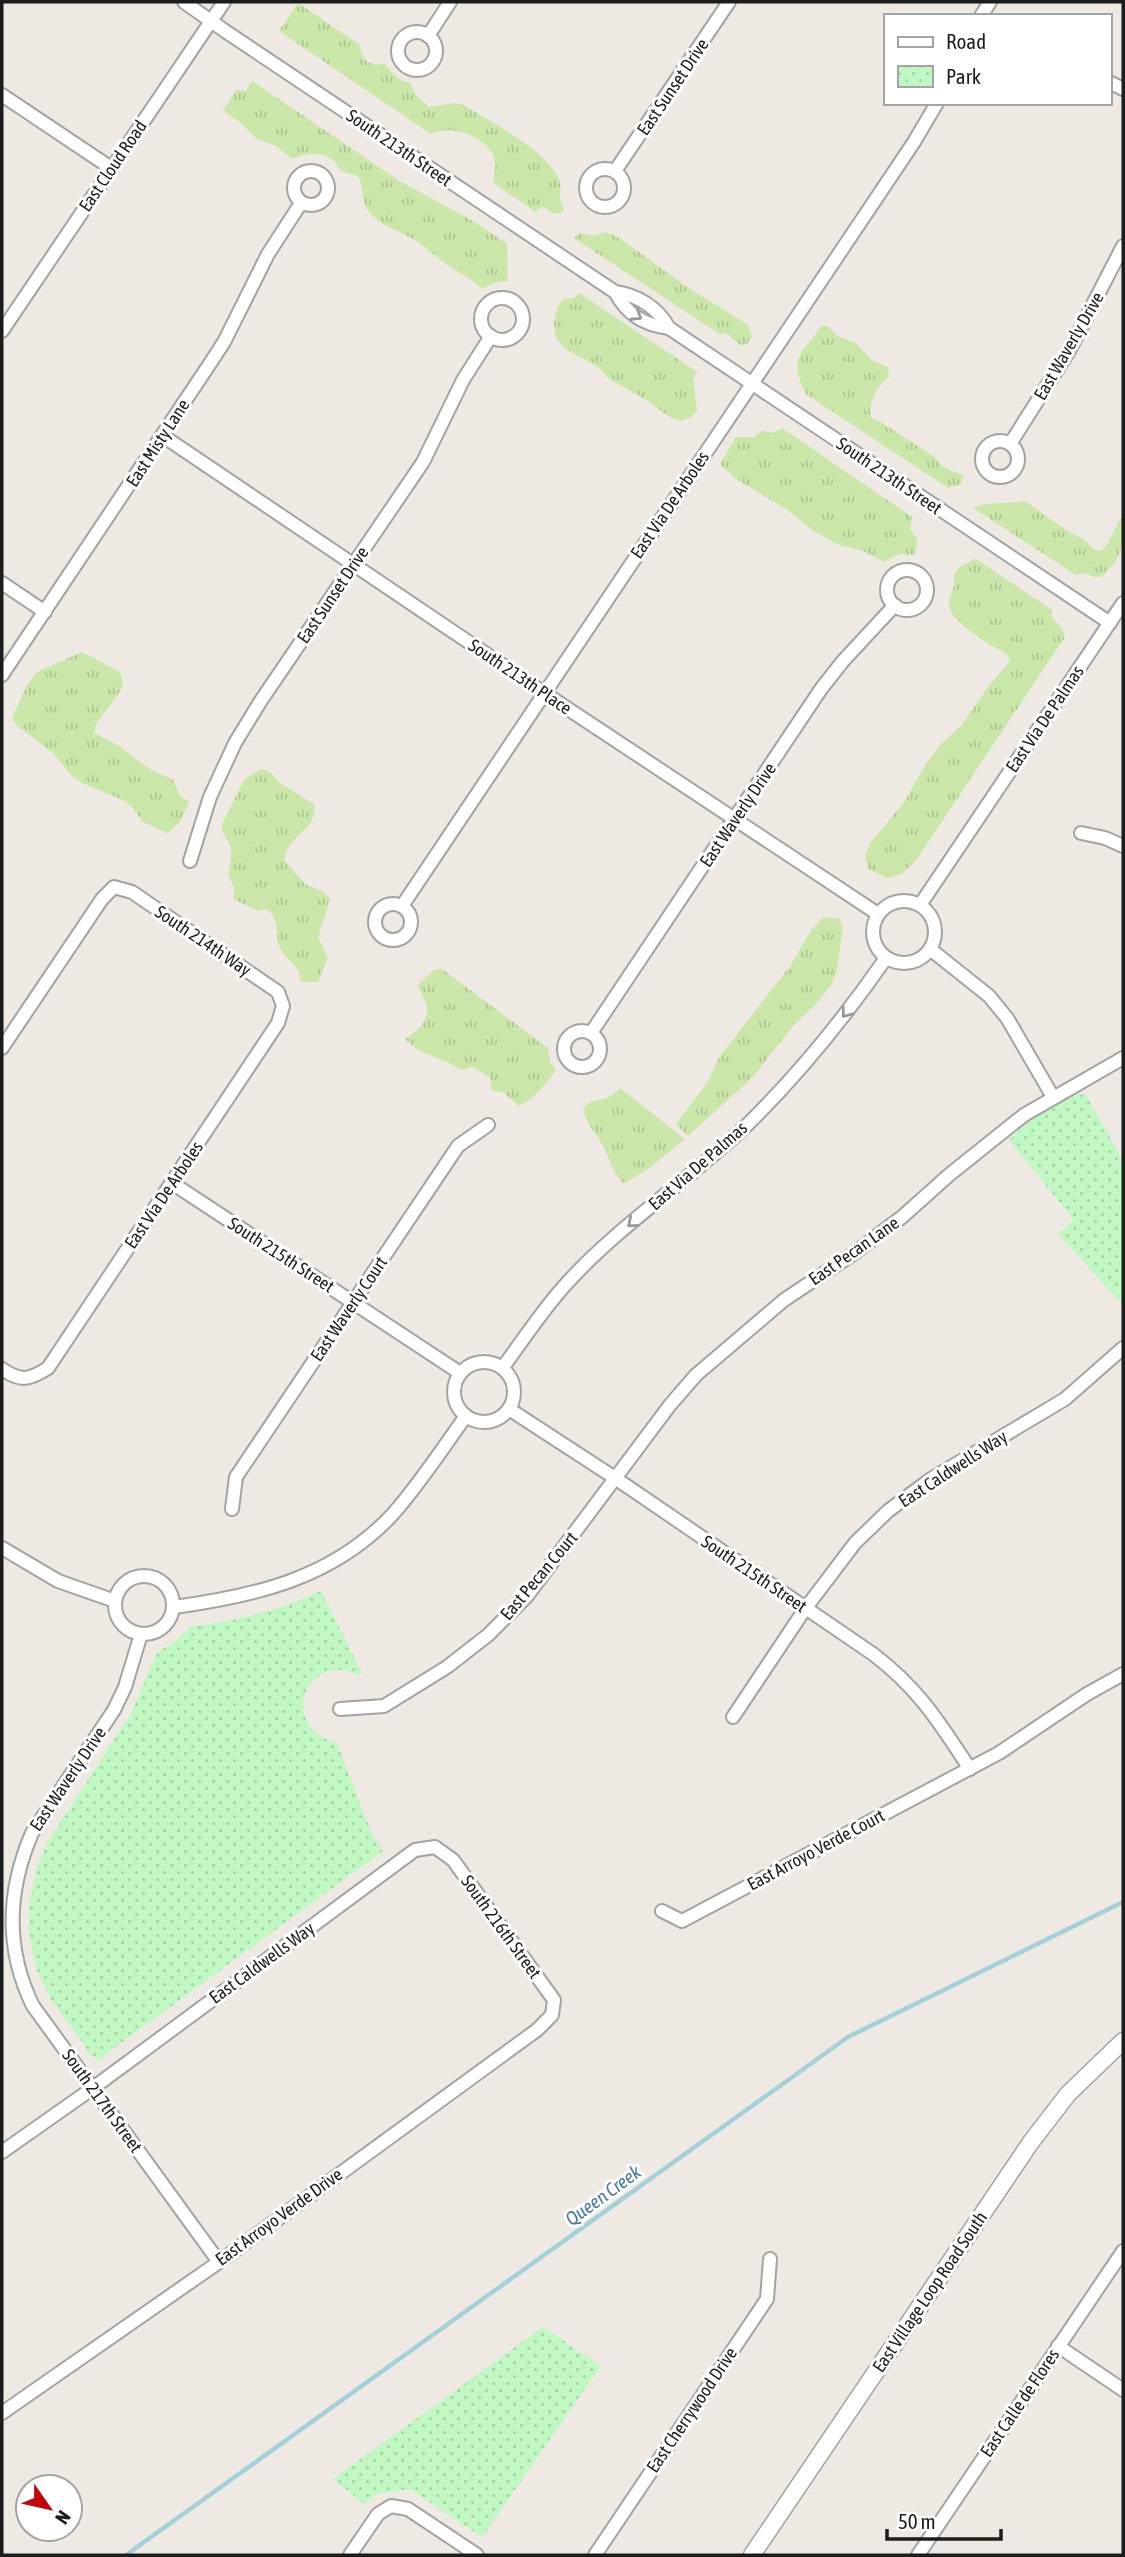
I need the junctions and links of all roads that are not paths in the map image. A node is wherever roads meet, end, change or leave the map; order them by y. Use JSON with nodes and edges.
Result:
{"nodes":[{"id":1,"x":184,"y":2,"type":"edge"},
{"id":2,"x":225,"y":2,"type":"edge"},
{"id":3,"x":450,"y":2,"type":"edge"},
{"id":4,"x":729,"y":2,"type":"edge"},
{"id":5,"x":211,"y":22,"type":"junction"},
{"id":6,"x":428,"y":36,"type":"dead end"},
{"id":7,"x":2,"y":95,"type":"edge"},
{"id":8,"x":936,"y":105,"type":"edge"},
{"id":9,"x":111,"y":169,"type":"junction"},
{"id":10,"x":615,"y":172,"type":"dead end"},
{"id":11,"x":301,"y":203,"type":"dead end"},
{"id":12,"x":1123,"y":246,"type":"edge"},
{"id":13,"x":2,"y":331,"type":"edge"},
{"id":14,"x":491,"y":336,"type":"dead end"},
{"id":15,"x":752,"y":384,"type":"junction"},
{"id":16,"x":163,"y":436,"type":"junction"},
{"id":17,"x":1010,"y":444,"type":"dead end"},
{"id":18,"x":353,"y":565,"type":"junction"},
{"id":19,"x":2,"y":583,"type":"edge"},
{"id":20,"x":1123,"y":603,"type":"edge"},
{"id":21,"x":895,"y":605,"type":"dead end"},
{"id":22,"x":45,"y":612,"type":"junction"},
{"id":23,"x":1110,"y":623,"type":"junction"},
{"id":24,"x":2,"y":675,"type":"edge"},
{"id":25,"x":544,"y":693,"type":"junction"},
{"id":26,"x":736,"y":819,"type":"junction"},
{"id":27,"x":1081,"y":833,"type":"dead end"},
{"id":28,"x":1123,"y":846,"type":"edge"},
{"id":29,"x":190,"y":861,"type":"dead end"},
{"id":30,"x":920,"y":905,"type":"junction"},
{"id":31,"x":402,"y":906,"type":"dead end"},
{"id":32,"x":878,"y":914,"type":"junction"},
{"id":33,"x":930,"y":949,"type":"junction"},
{"id":34,"x":886,"y":958,"type":"junction"},
{"id":35,"x":282,"y":1006,"type":"joint"},
{"id":36,"x":591,"y":1033,"type":"dead end"},
{"id":37,"x":2,"y":1048,"type":"edge"},
{"id":38,"x":1123,"y":1058,"type":"edge"},
{"id":39,"x":1053,"y":1097,"type":"junction"},
{"id":40,"x":488,"y":1125,"type":"dead end"},
{"id":41,"x":172,"y":1183,"type":"junction"},
{"id":42,"x":353,"y":1302,"type":"junction"},
{"id":43,"x":1123,"y":1348,"type":"edge"},
{"id":44,"x":503,"y":1367,"type":"junction"},
{"id":45,"x":2,"y":1369,"type":"edge"},
{"id":46,"x":460,"y":1373,"type":"junction"},
{"id":47,"x":509,"y":1409,"type":"junction"},
{"id":48,"x":466,"y":1416,"type":"junction"},
{"id":49,"x":615,"y":1478,"type":"junction"},
{"id":50,"x":232,"y":1508,"type":"dead end"},
{"id":51,"x":2,"y":1548,"type":"edge"},
{"id":52,"x":115,"y":1601,"type":"junction"},
{"id":53,"x":174,"y":1607,"type":"junction"},
{"id":54,"x":805,"y":1609,"type":"junction"},
{"id":55,"x":141,"y":1634,"type":"junction"},
{"id":56,"x":1123,"y":1674,"type":"edge"},
{"id":57,"x":340,"y":1709,"type":"dead end"},
{"id":58,"x":733,"y":1717,"type":"dead end"},
{"id":59,"x":970,"y":1769,"type":"junction"},
{"id":60,"x":435,"y":1847,"type":"joint"},
{"id":61,"x":662,"y":1911,"type":"dead end"},
{"id":62,"x":7,"y":1927,"type":"edge"},
{"id":63,"x":552,"y":2015,"type":"joint"},
{"id":64,"x":1123,"y":2041,"type":"edge"},
{"id":65,"x":93,"y":2088,"type":"junction"},
{"id":66,"x":2,"y":2152,"type":"edge"},
{"id":67,"x":1123,"y":2251,"type":"edge"},
{"id":68,"x":769,"y":2259,"type":"dead end"},
{"id":69,"x":219,"y":2262,"type":"junction"},
{"id":70,"x":1058,"y":2346,"type":"junction"},
{"id":71,"x":1123,"y":2390,"type":"edge"},
{"id":72,"x":2,"y":2413,"type":"edge"},
{"id":73,"x":350,"y":2555,"type":"edge"},
{"id":74,"x":477,"y":2555,"type":"edge"},
{"id":75,"x":595,"y":2555,"type":"edge"},
{"id":76,"x":752,"y":2555,"type":"edge"},
{"id":77,"x":918,"y":2555,"type":"edge"}],
"edges":[{"from":1,"to":5,"type":"street","name":"South 213th Street"},
{"from":2,"to":5,"type":"street","name":"East Cloud Road"},
{"from":3,"to":6,"type":"street"},
{"from":4,"to":10,"type":"street","name":"East Sunset Drive"},
{"from":5,"to":9,"type":"street","name":"East Cloud Road"},
{"from":5,"to":15,"type":"street","name":"South 213th Street"},
{"from":7,"to":9,"type":"street"},
{"from":8,"to":15,"type":"street","name":"East Via De Arboles"},
{"from":9,"to":13,"type":"street","name":"East Cloud Road"},
{"from":11,"to":16,"type":"street","name":"East Misty Lane"},
{"from":12,"to":17,"type":"street","name":"East Waverly Drive"},
{"from":14,"to":18,"type":"street","name":"East Sunset Drive"},
{"from":15,"to":23,"type":"street","name":"South 213th Street"},
{"from":15,"to":25,"type":"street","name":"East Via De Arboles"},
{"from":16,"to":18,"type":"street","name":"South 213th Place"},
{"from":16,"to":22,"type":"street","name":"East Misty Lane"},
{"from":18,"to":25,"type":"street","name":"South 213th Place"},
{"from":18,"to":29,"type":"street","name":"East Sunset Drive"},
{"from":19,"to":22,"type":"street"},
{"from":20,"to":23,"type":"street","name":"East Via De Palmas"},
{"from":21,"to":26,"type":"street","name":"East Waverly Drive"},
{"from":22,"to":24,"type":"street","name":"East Misty Lane"},
{"from":23,"to":30,"type":"street","name":"East Via De Palmas"},
{"from":25,"to":26,"type":"street","name":"South 213th Place"},
{"from":25,"to":31,"type":"street","name":"East Via De Arboles"},
{"from":26,"to":32,"type":"street","name":"South 213th Place"},
{"from":26,"to":36,"type":"street","name":"East Waverly Drive"},
{"from":27,"to":28,"type":"street"},
{"from":30,"to":32,"type":"street"},
{"from":30,"to":33,"type":"street"},
{"from":32,"to":34,"type":"street"},
{"from":33,"to":34,"type":"street"},
{"from":33,"to":39,"type":"street"},
{"from":34,"to":44,"type":"street","name":"East Via De Palmas","one_way":true},
{"from":35,"to":37,"type":"street","name":"South 214th Way"},
{"from":35,"to":41,"type":"street","name":"East Via De Arboles"},
{"from":38,"to":39,"type":"street","name":"East Pecan Lane"},
{"from":39,"to":49,"type":"street","name":"East Pecan Lane"},
{"from":40,"to":42,"type":"street","name":"East Waverly Court"},
{"from":41,"to":42,"type":"street","name":"South 215th Street"},
{"from":41,"to":45,"type":"street","name":"East Via De Arboles"},
{"from":42,"to":46,"type":"street","name":"South 215th Street"},
{"from":42,"to":50,"type":"street","name":"East Waverly Court"},
{"from":43,"to":54,"type":"street","name":"East Caldwells Way"},
{"from":44,"to":46,"type":"street"},
{"from":44,"to":47,"type":"street"},
{"from":46,"to":48,"type":"street"},
{"from":47,"to":48,"type":"street"},
{"from":47,"to":49,"type":"street","name":"South 215th Street"},
{"from":48,"to":53,"type":"street"},
{"from":49,"to":54,"type":"street","name":"South 215th Street"},
{"from":49,"to":57,"type":"street","name":"East Pecan Court"},
{"from":51,"to":52,"type":"street"},
{"from":52,"to":53,"type":"street"},
{"from":52,"to":55,"type":"street"},
{"from":53,"to":55,"type":"street"},
{"from":54,"to":58,"type":"street","name":"East Caldwells Way"},
{"from":54,"to":59,"type":"street","name":"South 215th Street"},
{"from":55,"to":62,"type":"street","name":"East Waverly Drive"},
{"from":56,"to":59,"type":"street"},
{"from":59,"to":61,"type":"street","name":"East Arroyo Verde Court"},
{"from":60,"to":63,"type":"street","name":"South 216th Street"},
{"from":60,"to":65,"type":"street","name":"East Caldwells Way"},
{"from":62,"to":65,"type":"street","name":"South 217th Street"},
{"from":63,"to":69,"type":"street","name":"East Arroyo Verde Drive"},
{"from":64,"to":76,"type":"street","name":"East Village Loop Road South"},
{"from":65,"to":66,"type":"street","name":"East Caldwells Way"},
{"from":65,"to":69,"type":"street","name":"South 217th Street"},
{"from":67,"to":70,"type":"street","name":"East Calle de Flores"},
{"from":68,"to":75,"type":"street","name":"East Cherrywood Drive"},
{"from":69,"to":72,"type":"street","name":"East Arroyo Verde Drive"},
{"from":70,"to":71,"type":"street"},
{"from":70,"to":77,"type":"street","name":"East Calle de Flores"},
{"from":73,"to":74,"type":"street"}]}
